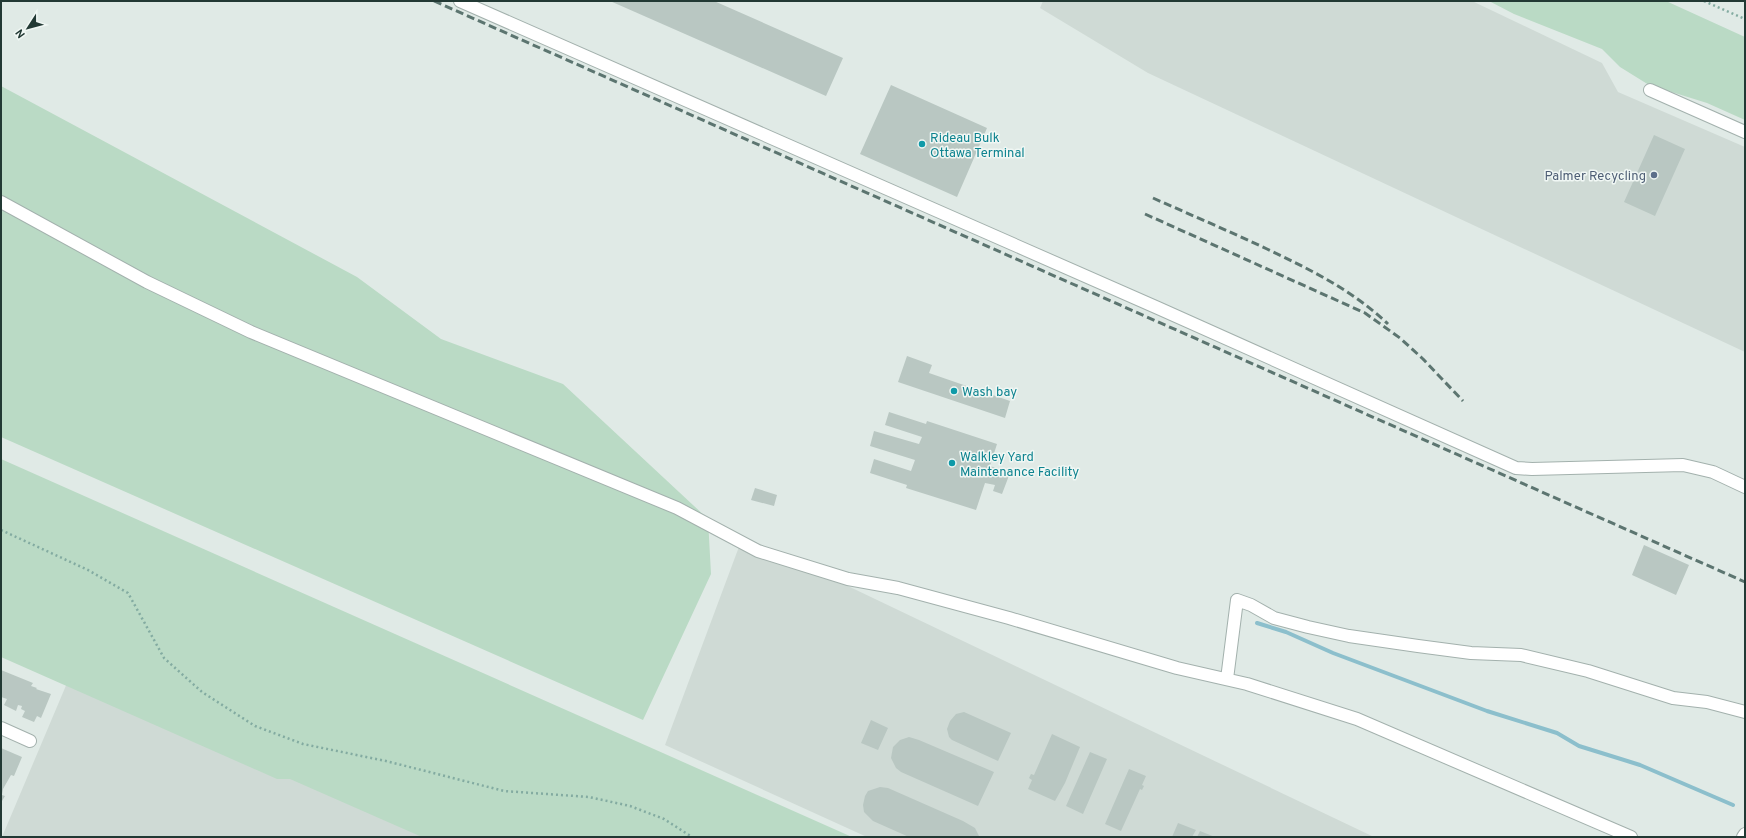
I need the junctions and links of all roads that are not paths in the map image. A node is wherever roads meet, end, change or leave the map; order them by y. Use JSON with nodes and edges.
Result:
{"nodes":[{"id":1,"x":460,"y":1,"type":"edge"},
{"id":2,"x":1650,"y":90,"type":"dead end"},
{"id":3,"x":1745,"y":132,"type":"edge"},
{"id":4,"x":1,"y":202,"type":"edge"},
{"id":5,"x":1745,"y":487,"type":"edge"},
{"id":6,"x":1227,"y":679,"type":"junction"},
{"id":7,"x":1745,"y":712,"type":"edge"},
{"id":8,"x":1,"y":728,"type":"edge"},
{"id":9,"x":30,"y":741,"type":"dead end"},
{"id":10,"x":1745,"y":834,"type":"edge"},
{"id":11,"x":1631,"y":837,"type":"edge"},
{"id":12,"x":1743,"y":837,"type":"edge"}],
"edges":[{"from":1,"to":5,"type":"street"},
{"from":2,"to":3,"type":"street"},
{"from":4,"to":6,"type":"street"},
{"from":6,"to":7,"type":"street"},
{"from":6,"to":11,"type":"street"},
{"from":8,"to":9,"type":"street"},
{"from":10,"to":12,"type":"street"}]}
